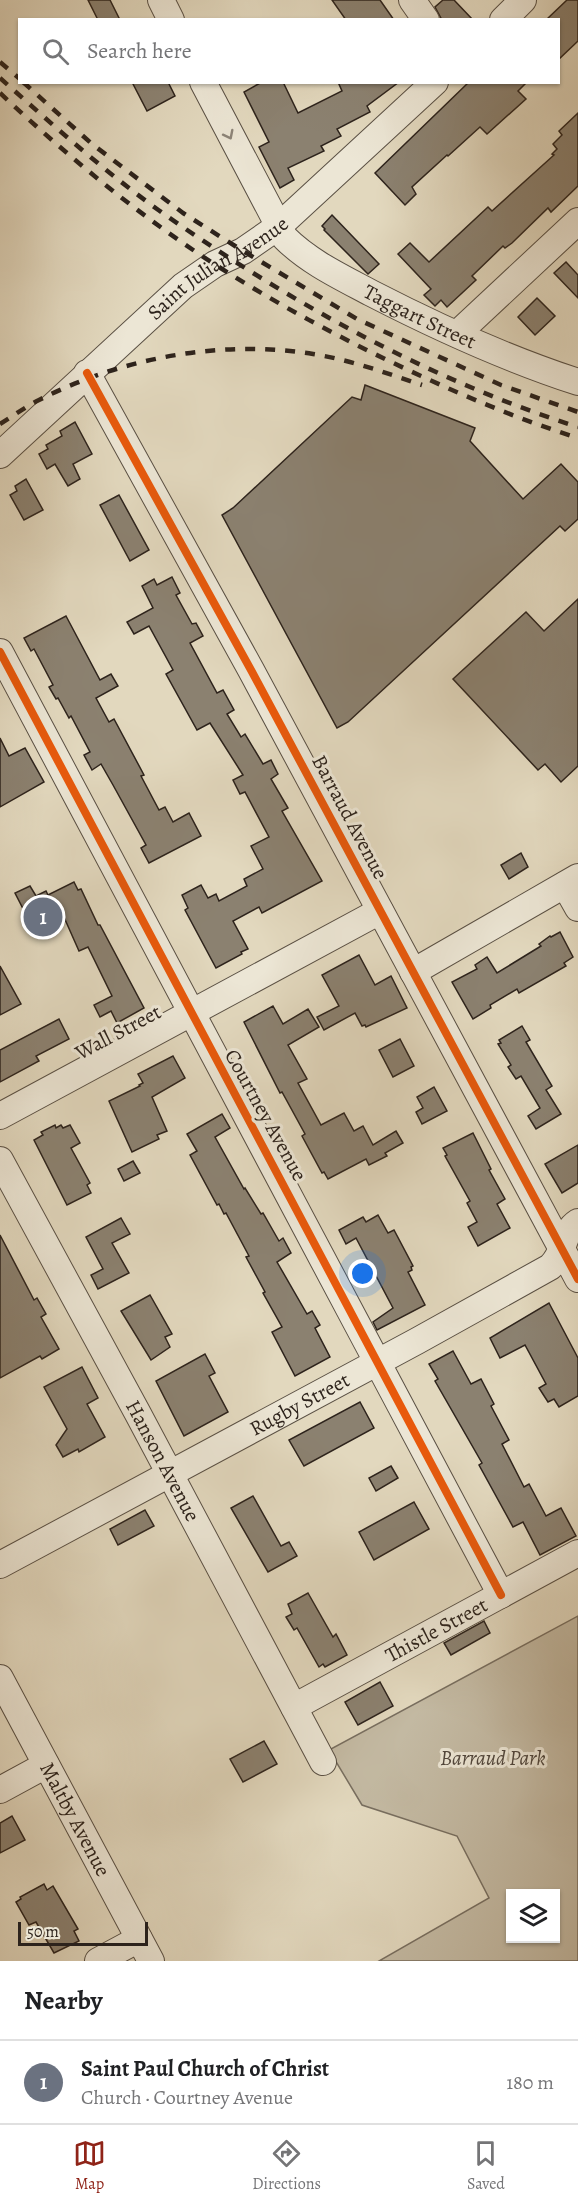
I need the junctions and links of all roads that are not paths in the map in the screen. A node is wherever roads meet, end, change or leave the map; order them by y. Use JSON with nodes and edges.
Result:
{"nodes":[{"id":1,"x":161,"y":0,"type":"edge"},
{"id":2,"x":412,"y":0,"type":"edge"},
{"id":3,"x":524,"y":0,"type":"edge"},
{"id":4,"x":170,"y":18,"type":"edge"},
{"id":5,"x":425,"y":18,"type":"edge"},
{"id":6,"x":505,"y":18,"type":"edge"},
{"id":7,"x":204,"y":84,"type":"edge"},
{"id":8,"x":433,"y":84,"type":"edge"},
{"id":9,"x":578,"y":221,"type":"edge"},
{"id":10,"x":279,"y":226,"type":"junction"},
{"id":11,"x":457,"y":334,"type":"junction"},
{"id":12,"x":87,"y":373,"type":"junction"},
{"id":13,"x":578,"y":382,"type":"edge"},
{"id":14,"x":0,"y":454,"type":"edge"},
{"id":15,"x":0,"y":652,"type":"edge"},
{"id":16,"x":571,"y":881,"type":"edge"},
{"id":17,"x":578,"y":908,"type":"edge"},
{"id":18,"x":380,"y":910,"type":"junction"},
{"id":19,"x":413,"y":972,"type":"junction"},
{"id":20,"x":190,"y":1014,"type":"junction"},
{"id":21,"x":0,"y":1116,"type":"edge"},
{"id":22,"x":0,"y":1160,"type":"edge"},
{"id":23,"x":578,"y":1222,"type":"edge"},
{"id":24,"x":562,"y":1250,"type":"junction"},
{"id":25,"x":578,"y":1279,"type":"edge"},
{"id":26,"x":379,"y":1362,"type":"junction"},
{"id":27,"x":169,"y":1474,"type":"junction"},
{"id":28,"x":578,"y":1553,"type":"edge"},
{"id":29,"x":0,"y":1565,"type":"edge"},
{"id":30,"x":501,"y":1595,"type":"junction"},
{"id":31,"x":0,"y":1678,"type":"edge"},
{"id":32,"x":294,"y":1707,"type":"junction"},
{"id":33,"x":323,"y":1762,"type":"dead end"},
{"id":34,"x":46,"y":1765,"type":"junction"},
{"id":35,"x":0,"y":1790,"type":"edge"},
{"id":36,"x":145,"y":1950,"type":"edge"},
{"id":37,"x":98,"y":1961,"type":"edge"}],
"edges":[{"from":1,"to":4,"type":"street"},
{"from":2,"to":5,"type":"street"},
{"from":3,"to":6,"type":"street"},
{"from":7,"to":10,"type":"street","name":"Taggart Street","one_way":true},
{"from":8,"to":10,"type":"street","name":"Saint Julian Avenue"},
{"from":9,"to":11,"type":"street"},
{"from":10,"to":11,"type":"street","name":"Taggart Street"},
{"from":10,"to":12,"type":"street","name":"Saint Julian Avenue"},
{"from":11,"to":13,"type":"street","name":"Taggart Street"},
{"from":12,"to":14,"type":"street","name":"Saint Julian Avenue"},
{"from":12,"to":18,"type":"street","name":"Barraud Avenue"},
{"from":15,"to":20,"type":"street","name":"Courtney Avenue"},
{"from":16,"to":17,"type":"street"},
{"from":16,"to":19,"type":"street"},
{"from":18,"to":19,"type":"street","name":"Barraud Avenue"},
{"from":18,"to":20,"type":"street","name":"Wall Street"},
{"from":19,"to":24,"type":"street","name":"Barraud Avenue"},
{"from":20,"to":21,"type":"street","name":"Wall Street"},
{"from":20,"to":26,"type":"street","name":"Courtney Avenue"},
{"from":22,"to":27,"type":"street","name":"Hanson Avenue"},
{"from":23,"to":24,"type":"street","name":"Rugby Street"},
{"from":24,"to":25,"type":"street","name":"Barraud Avenue"},
{"from":24,"to":26,"type":"street","name":"Rugby Street"},
{"from":26,"to":27,"type":"street","name":"Rugby Street"},
{"from":26,"to":30,"type":"street","name":"Courtney Avenue"},
{"from":27,"to":29,"type":"street","name":"Rugby Street"},
{"from":27,"to":32,"type":"street","name":"Hanson Avenue"},
{"from":28,"to":30,"type":"street","name":"Thistle Street"},
{"from":30,"to":32,"type":"street","name":"Thistle Street"},
{"from":31,"to":34,"type":"street","name":"Maltby Avenue"},
{"from":32,"to":33,"type":"street","name":"Hanson Avenue"},
{"from":34,"to":35,"type":"street"},
{"from":34,"to":36,"type":"street","name":"Maltby Avenue"},
{"from":36,"to":37,"type":"street"}]}
